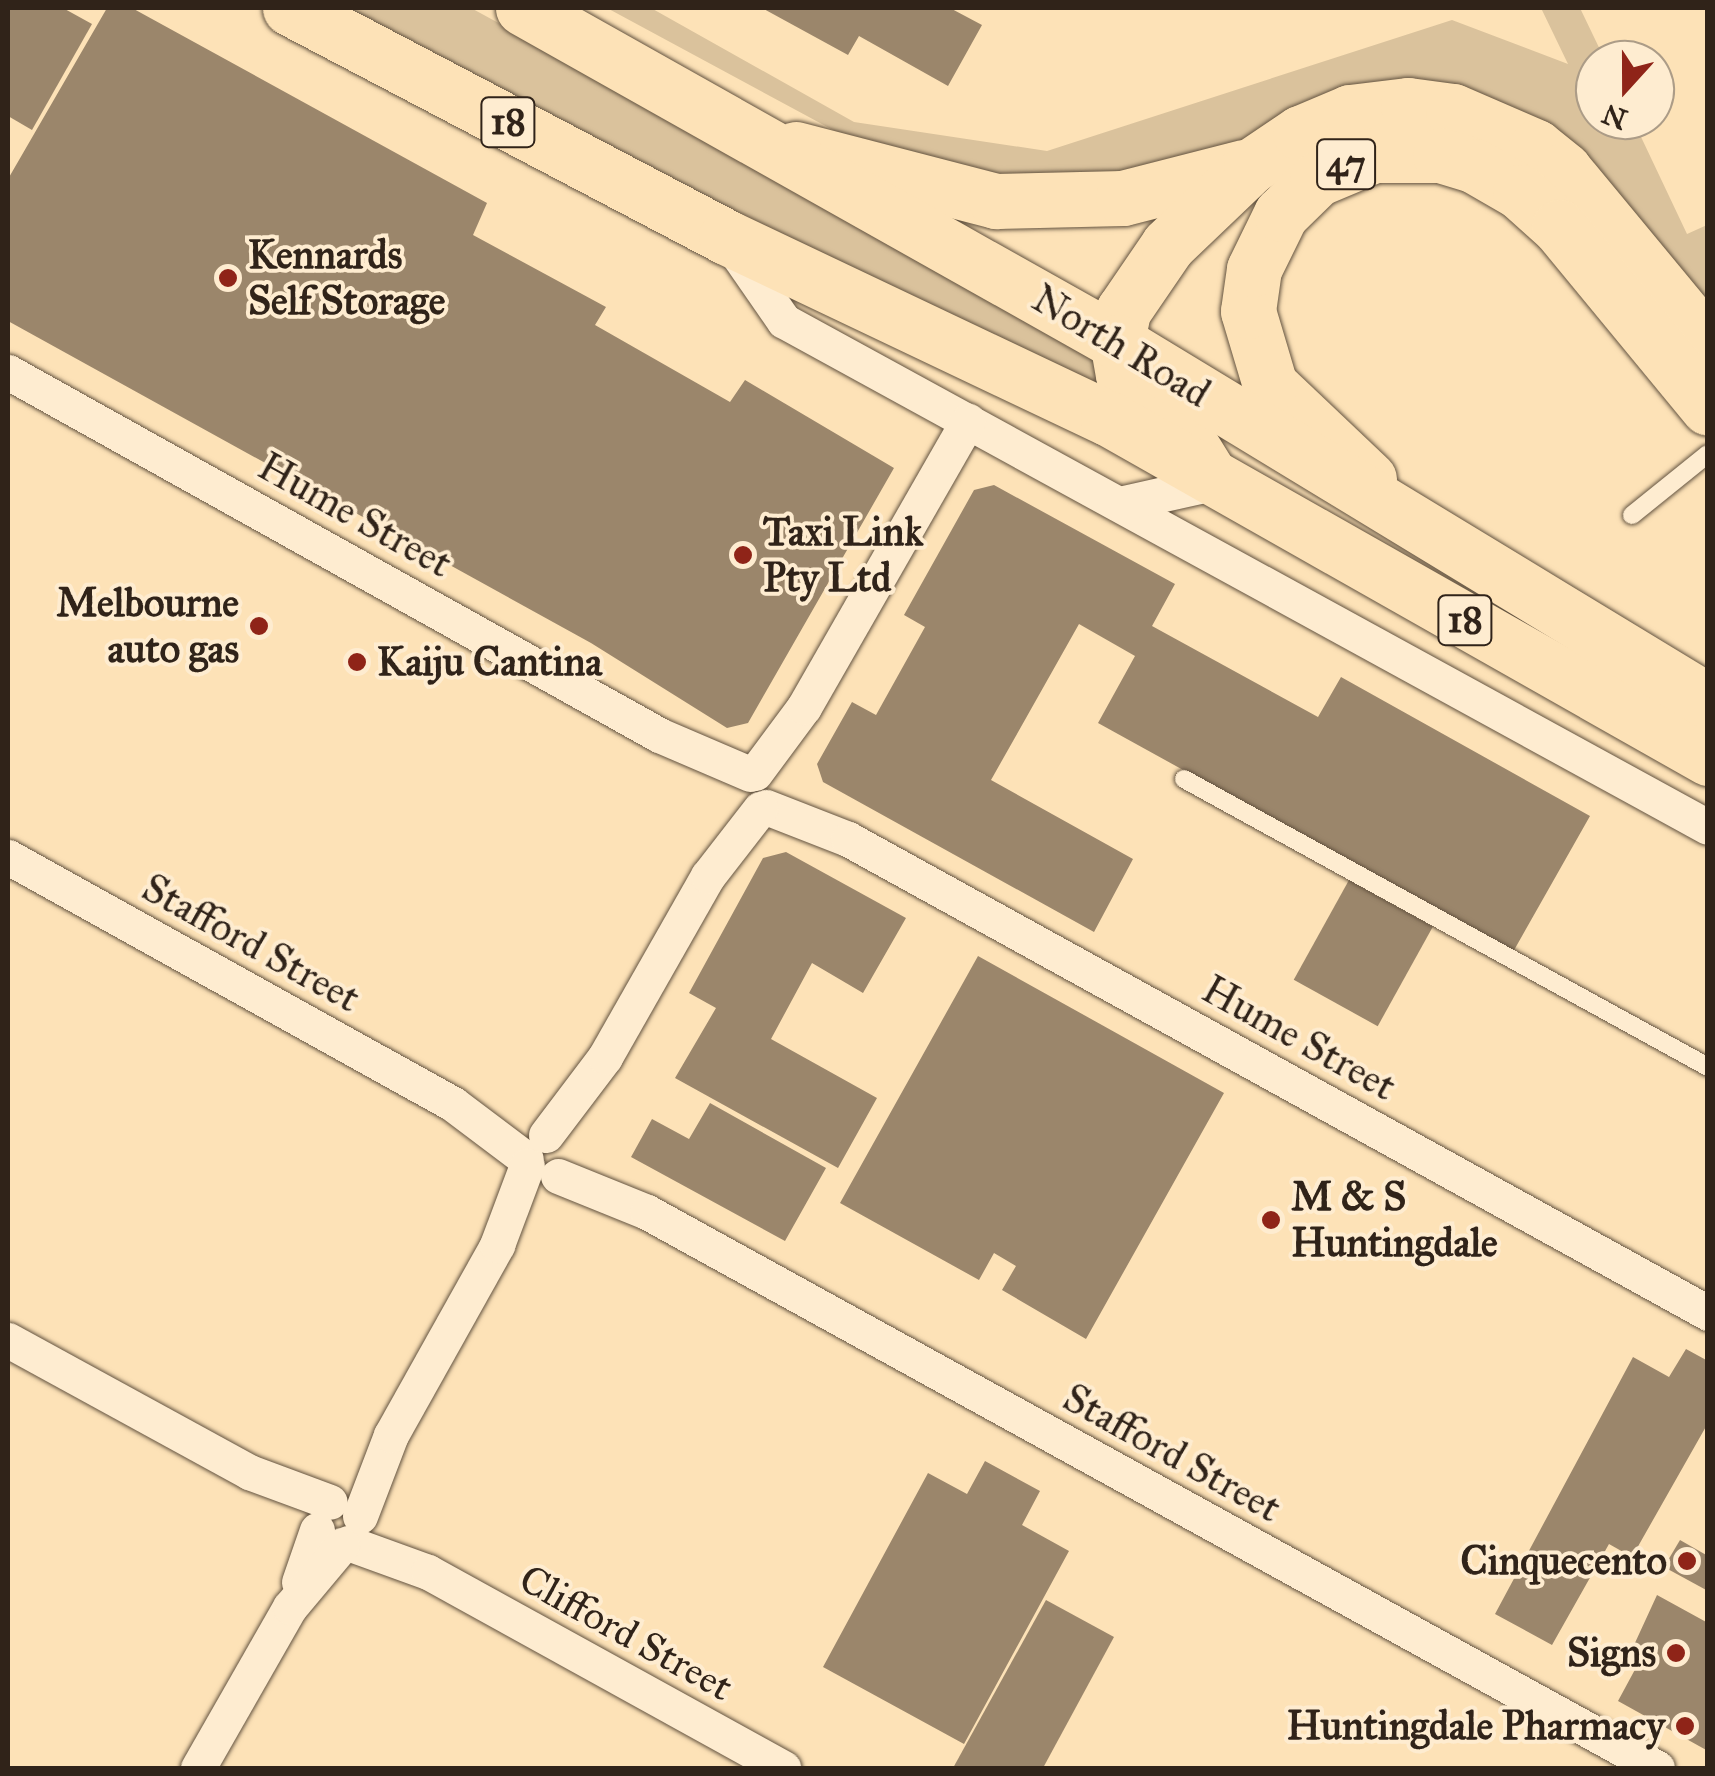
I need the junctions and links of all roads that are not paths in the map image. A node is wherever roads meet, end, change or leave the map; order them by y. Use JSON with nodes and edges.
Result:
{"nodes":[{"id":1,"x":290,"y":8,"type":"edge"},
{"id":2,"x":524,"y":8,"type":"edge"},
{"id":3,"x":746,"y":134,"type":"junction"},
{"id":4,"x":1251,"y":166,"type":"junction"},
{"id":5,"x":726,"y":237,"type":"junction"},
{"id":6,"x":1117,"y":342,"type":"junction"},
{"id":7,"x":1708,"y":344,"type":"edge"},
{"id":8,"x":8,"y":372,"type":"edge"},
{"id":9,"x":1708,"y":408,"type":"edge"},
{"id":10,"x":968,"y":421,"type":"junction"},
{"id":11,"x":1708,"y":454,"type":"edge"},
{"id":12,"x":1216,"y":478,"type":"junction"},
{"id":13,"x":1120,"y":504,"type":"junction"},
{"id":14,"x":1632,"y":515,"type":"dead end"},
{"id":15,"x":1420,"y":526,"type":"junction"},
{"id":16,"x":1708,"y":701,"type":"edge"},
{"id":17,"x":1708,"y":758,"type":"edge"},
{"id":18,"x":1184,"y":779,"type":"dead end"},
{"id":19,"x":757,"y":790,"type":"junction"},
{"id":20,"x":1708,"y":827,"type":"edge"},
{"id":21,"x":8,"y":856,"type":"edge"},
{"id":22,"x":1708,"y":1067,"type":"edge"},
{"id":23,"x":548,"y":1156,"type":"junction"},
{"id":24,"x":1708,"y":1313,"type":"edge"},
{"id":25,"x":8,"y":1340,"type":"edge"},
{"id":26,"x":339,"y":1522,"type":"junction"},
{"id":27,"x":198,"y":1768,"type":"edge"},
{"id":28,"x":783,"y":1768,"type":"edge"},
{"id":29,"x":1657,"y":1768,"type":"edge"}],
"edges":[{"from":1,"to":5,"type":"main road","name":"North Road","number":"18"},
{"from":2,"to":3,"type":"main road","name":"North Road","number":"18"},
{"from":3,"to":4,"type":"main road"},
{"from":3,"to":6,"type":"main road","name":"North Road","number":"18"},
{"from":4,"to":6,"type":"main road","number":"47"},
{"from":4,"to":7,"type":"main road","number":"47"},
{"from":5,"to":10,"type":"street","name":"North Road"},
{"from":5,"to":12,"type":"main road","name":"North Road","number":"18"},
{"from":6,"to":12,"type":"main road"},
{"from":6,"to":15,"type":"main road","name":"North Road","number":"18"},
{"from":8,"to":19,"type":"street","name":"Hume Street"},
{"from":9,"to":15,"type":"main road","number":"47"},
{"from":10,"to":13,"type":"street","name":"North Road"},
{"from":10,"to":19,"type":"street"},
{"from":11,"to":14,"type":"lane"},
{"from":12,"to":13,"type":"street"},
{"from":12,"to":17,"type":"main road","name":"North Road","number":"18"},
{"from":13,"to":20,"type":"street","name":"North Road"},
{"from":15,"to":16,"type":"main road","name":"North Road","number":"18"},
{"from":18,"to":22,"type":"lane"},
{"from":19,"to":23,"type":"street"},
{"from":19,"to":24,"type":"street","name":"Hume Street"},
{"from":21,"to":23,"type":"street","name":"Stafford Street"},
{"from":23,"to":26,"type":"street"},
{"from":23,"to":29,"type":"street","name":"Stafford Street"},
{"from":25,"to":26,"type":"street","name":"Clifford Street"},
{"from":26,"to":27,"type":"street"},
{"from":26,"to":28,"type":"street","name":"Clifford Street"}]}
